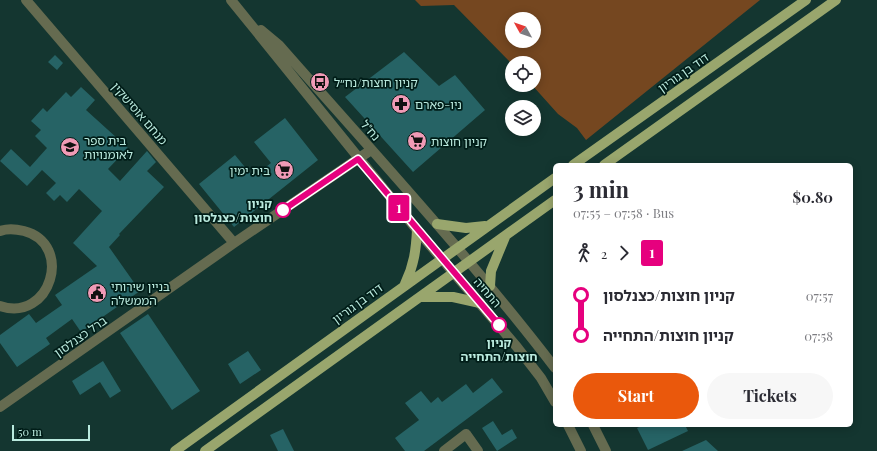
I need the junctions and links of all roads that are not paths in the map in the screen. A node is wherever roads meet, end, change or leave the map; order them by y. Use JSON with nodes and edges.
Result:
{"nodes":[{"id":1,"x":26,"y":0,"type":"edge"},
{"id":2,"x":231,"y":0,"type":"edge"},
{"id":3,"x":806,"y":0,"type":"edge"},
{"id":4,"x":836,"y":0,"type":"edge"},
{"id":5,"x":248,"y":19,"type":"junction"},
{"id":6,"x":371,"y":150,"type":"junction"},
{"id":7,"x":358,"y":159,"type":"junction"},
{"id":8,"x":576,"y":163,"type":"edge"},
{"id":9,"x":607,"y":163,"type":"edge"},
{"id":10,"x":553,"y":179,"type":"edge"},
{"id":11,"x":553,"y":201,"type":"edge"},
{"id":12,"x":437,"y":224,"type":"junction"},
{"id":13,"x":485,"y":226,"type":"junction"},
{"id":14,"x":1,"y":228,"type":"edge"},
{"id":15,"x":416,"y":230,"type":"junction"},
{"id":16,"x":506,"y":235,"type":"junction"},
{"id":17,"x":234,"y":243,"type":"junction"},
{"id":18,"x":456,"y":247,"type":"junction"},
{"id":19,"x":441,"y":258,"type":"junction"},
{"id":20,"x":469,"y":262,"type":"junction"},
{"id":21,"x":454,"y":273,"type":"junction"},
{"id":22,"x":404,"y":285,"type":"junction"},
{"id":23,"x":490,"y":286,"type":"junction"},
{"id":24,"x":420,"y":297,"type":"junction"},
{"id":25,"x":480,"y":304,"type":"junction"},
{"id":26,"x":0,"y":306,"type":"edge"},
{"id":27,"x":553,"y":365,"type":"edge"},
{"id":28,"x":553,"y":399,"type":"edge"},
{"id":29,"x":0,"y":407,"type":"edge"},
{"id":30,"x":569,"y":427,"type":"edge"},
{"id":31,"x":594,"y":427,"type":"edge"},
{"id":32,"x":175,"y":451,"type":"edge"},
{"id":33,"x":205,"y":451,"type":"edge"},
{"id":34,"x":444,"y":451,"type":"edge"},
{"id":35,"x":478,"y":451,"type":"edge"},
{"id":36,"x":581,"y":451,"type":"edge"},
{"id":37,"x":606,"y":451,"type":"edge"}],
"edges":[{"from":1,"to":17,"type":"street","name":"מנחם אוסישקין"},
{"from":2,"to":5,"type":"street","name":"נח\"ל"},
{"from":3,"to":8,"type":"main road","name":"דוד בן גוריון"},
{"from":4,"to":9,"type":"main road"},
{"from":5,"to":6,"type":"street","name":"נח\"ל"},
{"from":5,"to":7,"type":"street","name":"נח\"ל"},
{"from":6,"to":7,"type":"street","name":"ברל כצנלסון"},
{"from":6,"to":12,"type":"street","name":"נח\"ל"},
{"from":7,"to":15,"type":"street","name":"נח\"ל"},
{"from":7,"to":17,"type":"street","name":"ברל כצנלסון"},
{"from":10,"to":13,"type":"main road","name":"דוד בן גוריון"},
{"from":11,"to":16,"type":"main road"},
{"from":12,"to":13,"type":"main road"},
{"from":12,"to":18,"type":"street","name":"נח\"ל"},
{"from":13,"to":18,"type":"main road","name":"דוד בן גוריון"},
{"from":14,"to":26,"type":"street"},
{"from":15,"to":19,"type":"street","name":"נח\"ל"},
{"from":15,"to":22,"type":"main road"},
{"from":16,"to":20,"type":"main road"},
{"from":16,"to":23,"type":"main road"},
{"from":17,"to":29,"type":"street","name":"ברל כצנלסון"},
{"from":18,"to":19,"type":"main road","name":"דוד בן גוריון"},
{"from":18,"to":20,"type":"street","name":"נח\"ל"},
{"from":19,"to":21,"type":"street","name":"התחיה"},
{"from":19,"to":22,"type":"main road","name":"דוד בן גוריון"},
{"from":20,"to":21,"type":"main road"},
{"from":20,"to":23,"type":"street","name":"התחיה"},
{"from":21,"to":24,"type":"main road"},
{"from":21,"to":25,"type":"street","name":"התחיה"},
{"from":22,"to":32,"type":"main road","name":"דוד בן גוריון"},
{"from":23,"to":27,"type":"street","name":"התחיה"},
{"from":24,"to":25,"type":"main road"},
{"from":24,"to":33,"type":"main road"},
{"from":25,"to":28,"type":"street","name":"התחיה"},
{"from":30,"to":36,"type":"street"},
{"from":31,"to":37,"type":"street"},
{"from":34,"to":35,"type":"street"}]}
